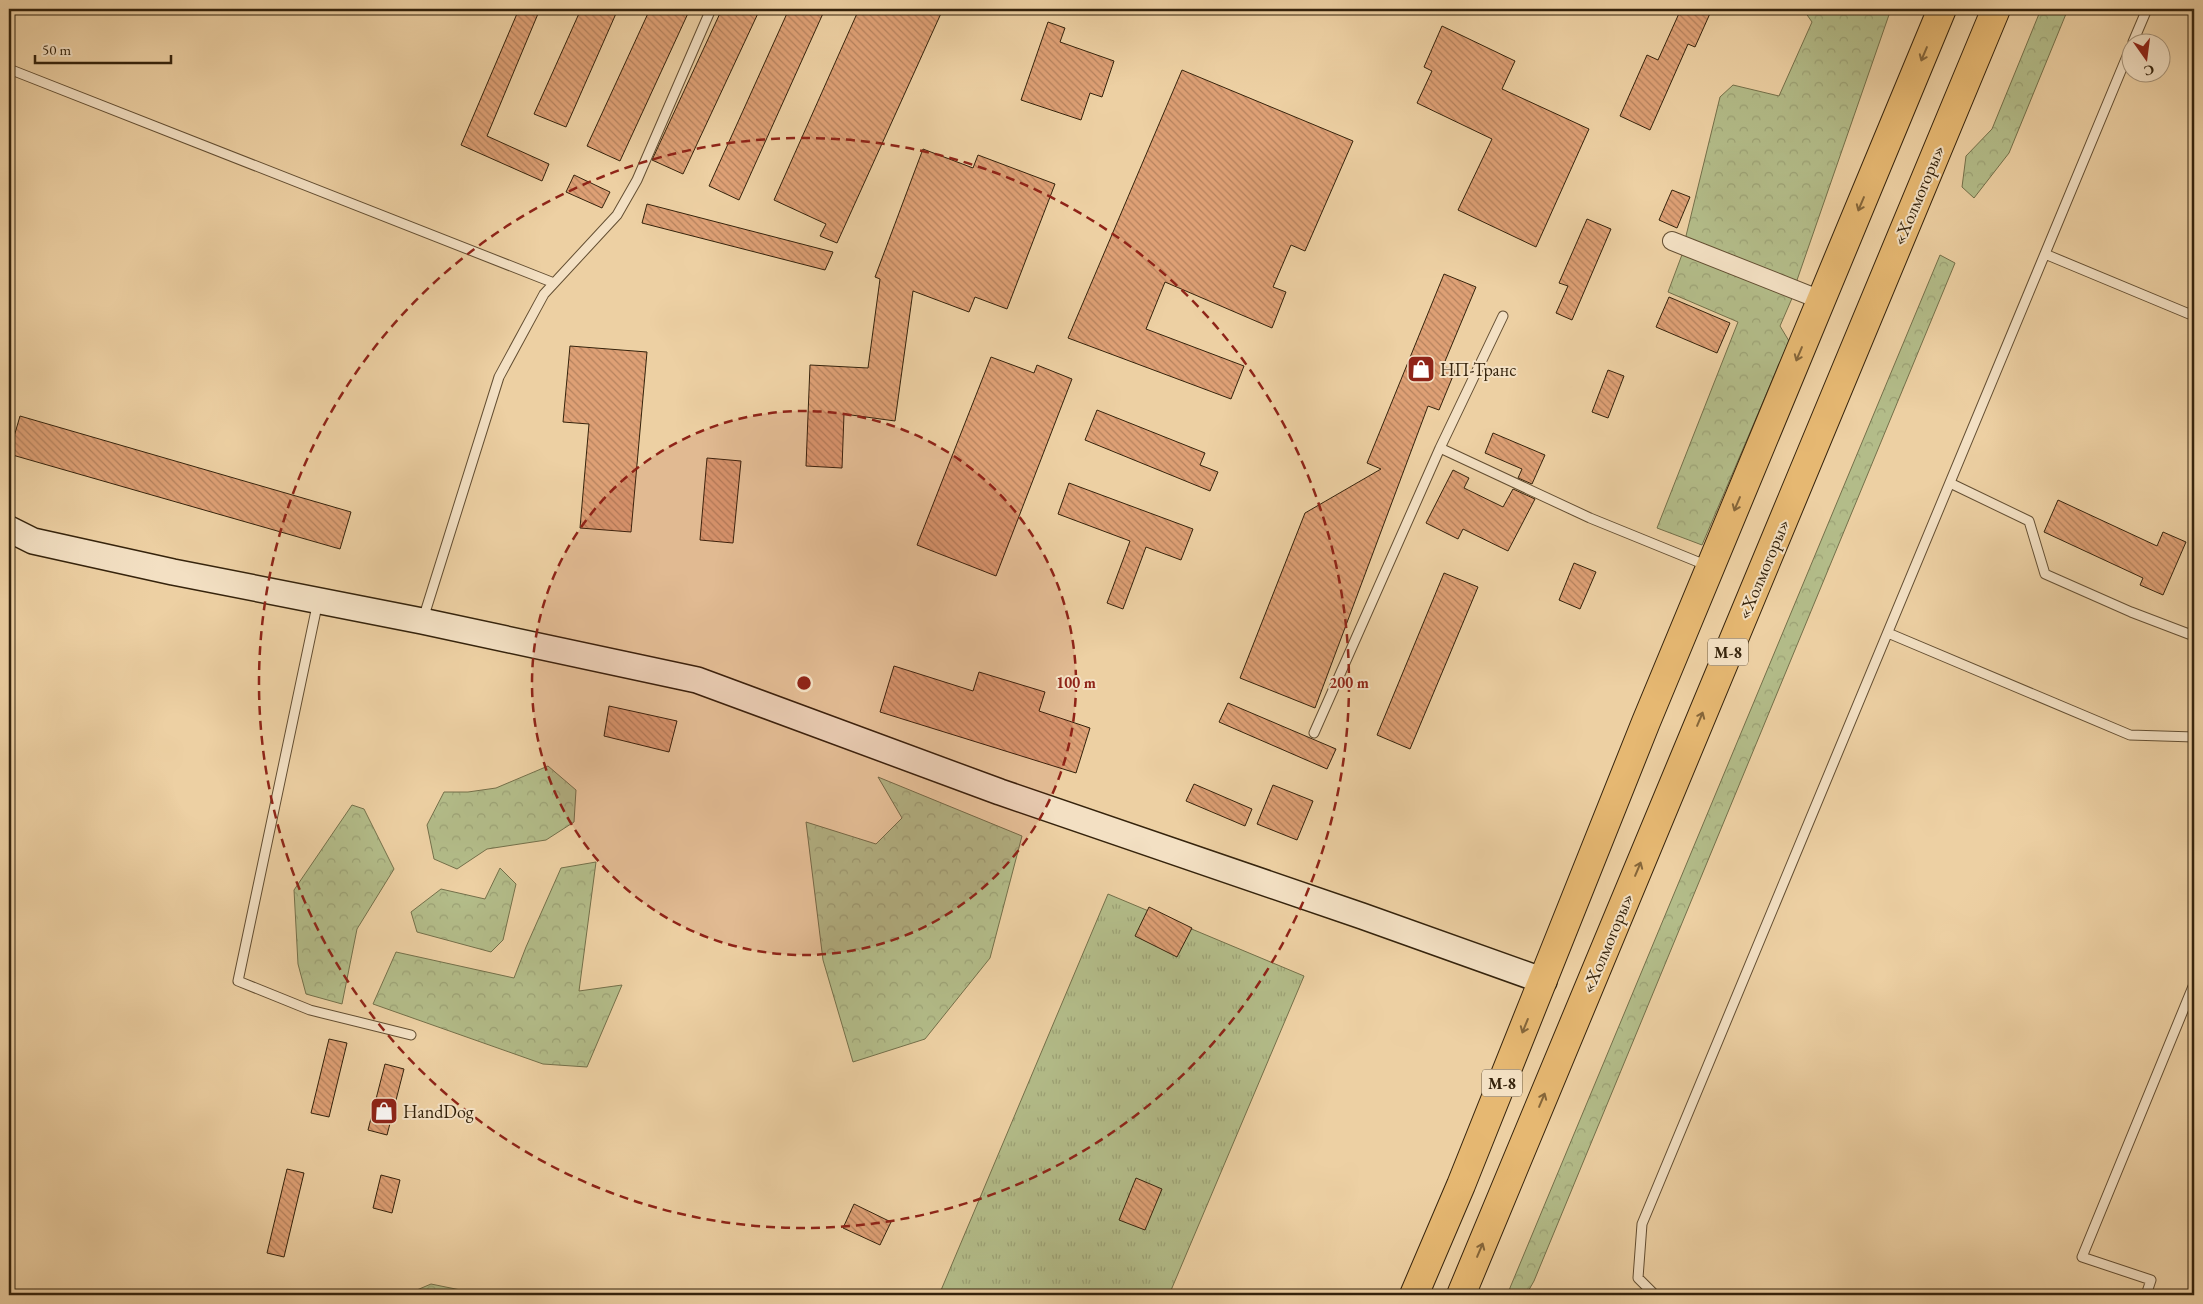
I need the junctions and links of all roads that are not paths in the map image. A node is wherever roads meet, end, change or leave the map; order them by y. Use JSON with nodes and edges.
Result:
{"nodes":[{"id":1,"x":711,"y":9,"type":"edge"},
{"id":2,"x":1942,"y":9,"type":"edge"},
{"id":3,"x":1996,"y":9,"type":"edge"},
{"id":4,"x":2147,"y":9,"type":"edge"},
{"id":5,"x":2137,"y":32,"type":"edge"},
{"id":6,"x":9,"y":69,"type":"edge"},
{"id":7,"x":2120,"y":73,"type":"edge"},
{"id":8,"x":1672,"y":241,"type":"dead end"},
{"id":9,"x":2045,"y":254,"type":"junction"},
{"id":10,"x":554,"y":283,"type":"junction"},
{"id":11,"x":1821,"y":300,"type":"junction"},
{"id":12,"x":1502,"y":316,"type":"dead end"},
{"id":13,"x":2194,"y":316,"type":"edge"},
{"id":14,"x":1440,"y":448,"type":"junction"},
{"id":15,"x":1950,"y":483,"type":"junction"},
{"id":16,"x":9,"y":529,"type":"edge"},
{"id":17,"x":1710,"y":567,"type":"junction"},
{"id":18,"x":318,"y":601,"type":"junction"},
{"id":19,"x":422,"y":621,"type":"junction"},
{"id":20,"x":1888,"y":633,"type":"junction"},
{"id":21,"x":2194,"y":636,"type":"edge"},
{"id":22,"x":1314,"y":733,"type":"dead end"},
{"id":23,"x":2194,"y":737,"type":"edge"},
{"id":24,"x":1544,"y":981,"type":"junction"},
{"id":25,"x":2194,"y":984,"type":"edge"},
{"id":26,"x":411,"y":1036,"type":"dead end"},
{"id":27,"x":1414,"y":1295,"type":"edge"},
{"id":28,"x":1461,"y":1295,"type":"edge"},
{"id":29,"x":1656,"y":1295,"type":"edge"},
{"id":30,"x":2146,"y":1295,"type":"edge"}],
"edges":[{"from":1,"to":10,"type":"lane"},
{"from":2,"to":11,"type":"highway","number":"М-8","one_way":true},
{"from":28,"to":3,"type":"highway","name":"«Холмогоры»","number":"М-8","one_way":true},
{"from":4,"to":5,"type":"lane"},
{"from":6,"to":10,"type":"lane"},
{"from":7,"to":9,"type":"lane"},
{"from":8,"to":11,"type":"street"},
{"from":9,"to":13,"type":"lane"},
{"from":9,"to":15,"type":"lane"},
{"from":10,"to":19,"type":"lane"},
{"from":11,"to":17,"type":"highway","number":"М-8","one_way":true},
{"from":12,"to":14,"type":"lane"},
{"from":14,"to":17,"type":"lane"},
{"from":14,"to":22,"type":"lane"},
{"from":15,"to":20,"type":"lane"},
{"from":15,"to":21,"type":"lane"},
{"from":16,"to":18,"type":"street"},
{"from":17,"to":24,"type":"highway","number":"М-8"},
{"from":18,"to":19,"type":"street"},
{"from":18,"to":26,"type":"lane"},
{"from":19,"to":24,"type":"street"},
{"from":20,"to":23,"type":"lane"},
{"from":20,"to":29,"type":"lane"},
{"from":24,"to":27,"type":"highway","number":"М-8","one_way":true},
{"from":25,"to":30,"type":"lane"}]}
